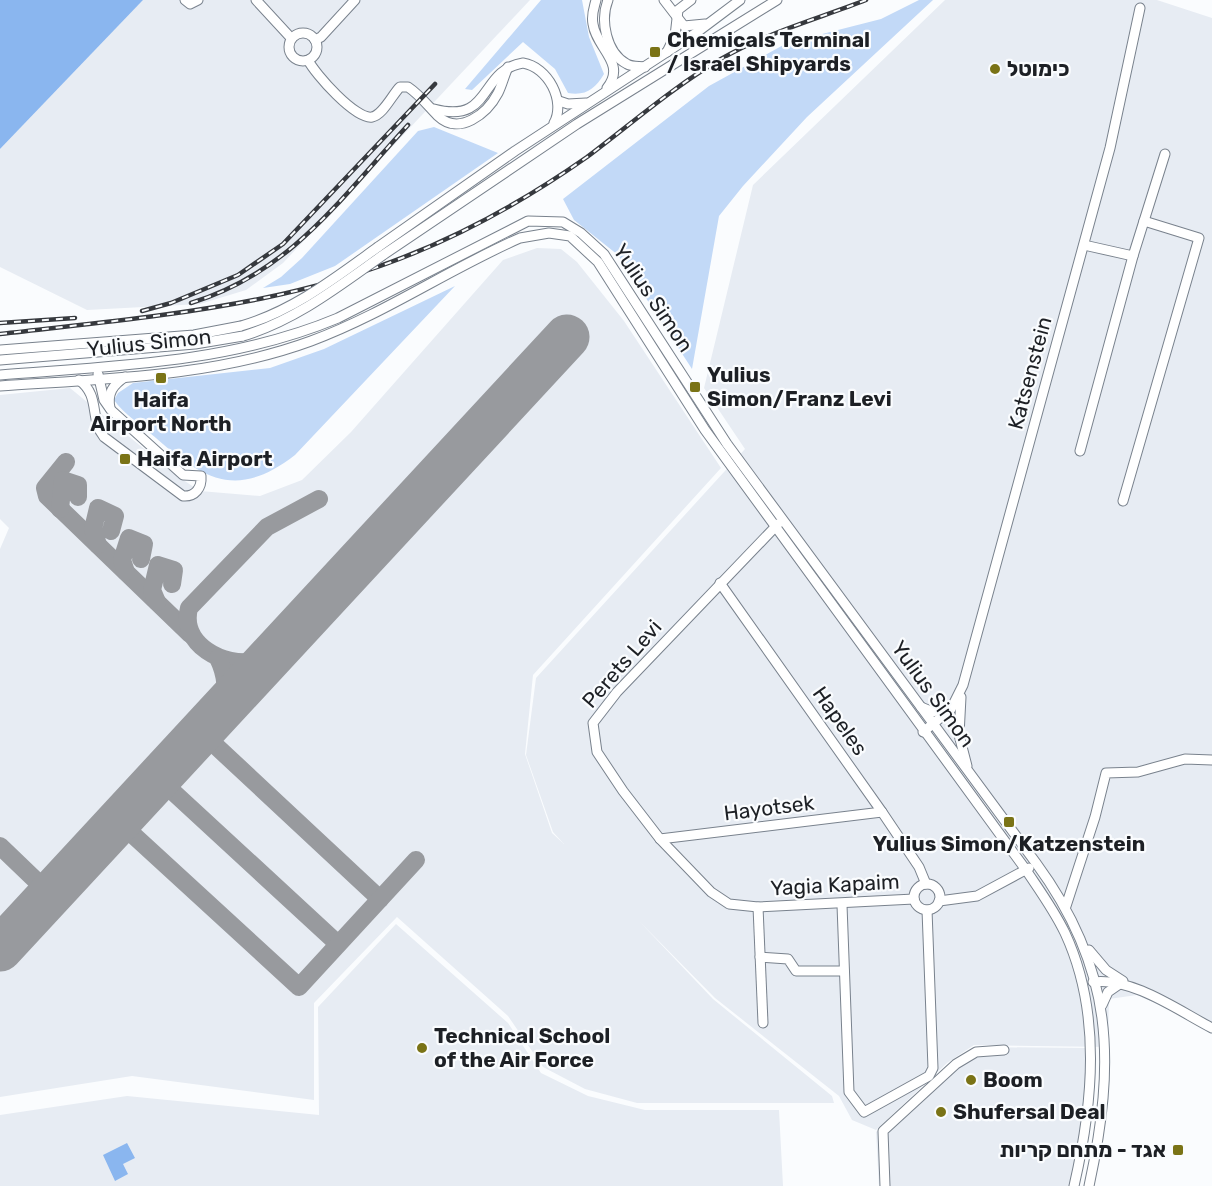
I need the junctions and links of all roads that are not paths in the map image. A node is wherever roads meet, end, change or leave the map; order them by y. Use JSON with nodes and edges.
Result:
{"nodes":[{"id":1,"x":185,"y":0,"type":"edge"},
{"id":2,"x":198,"y":0,"type":"edge"},
{"id":3,"x":256,"y":0,"type":"edge"},
{"id":4,"x":596,"y":0,"type":"edge"},
{"id":5,"x":608,"y":0,"type":"edge"},
{"id":6,"x":664,"y":0,"type":"edge"},
{"id":7,"x":691,"y":0,"type":"edge"},
{"id":8,"x":740,"y":0,"type":"edge"},
{"id":9,"x":772,"y":0,"type":"edge"},
{"id":10,"x":777,"y":0,"type":"edge"},
{"id":11,"x":352,"y":1,"type":"edge"},
{"id":12,"x":761,"y":8,"type":"junction"},
{"id":13,"x":1140,"y":8,"type":"dead end"},
{"id":14,"x":677,"y":14,"type":"junction"},
{"id":15,"x":710,"y":23,"type":"junction"},
{"id":16,"x":291,"y":38,"type":"junction"},
{"id":17,"x":315,"y":40,"type":"junction"},
{"id":18,"x":665,"y":54,"type":"junction"},
{"id":19,"x":309,"y":60,"type":"junction"},
{"id":20,"x":645,"y":67,"type":"junction"},
{"id":21,"x":602,"y":94,"type":"junction"},
{"id":22,"x":559,"y":101,"type":"junction"},
{"id":23,"x":589,"y":102,"type":"junction"},
{"id":24,"x":553,"y":126,"type":"junction"},
{"id":25,"x":1165,"y":154,"type":"dead end"},
{"id":26,"x":1144,"y":221,"type":"junction"},
{"id":27,"x":1084,"y":245,"type":"junction"},
{"id":28,"x":381,"y":251,"type":"junction"},
{"id":29,"x":1133,"y":256,"type":"junction"},
{"id":30,"x":242,"y":331,"type":"junction"},
{"id":31,"x":0,"y":350,"type":"edge"},
{"id":32,"x":0,"y":360,"type":"edge"},
{"id":33,"x":93,"y":367,"type":"junction"},
{"id":34,"x":0,"y":375,"type":"edge"},
{"id":35,"x":126,"y":376,"type":"junction"},
{"id":36,"x":100,"y":379,"type":"junction"},
{"id":37,"x":79,"y":381,"type":"junction"},
{"id":38,"x":0,"y":386,"type":"edge"},
{"id":39,"x":111,"y":410,"type":"junction"},
{"id":40,"x":1080,"y":451,"type":"dead end"},
{"id":41,"x":1124,"y":501,"type":"dead end"},
{"id":42,"x":763,"y":510,"type":"junction"},
{"id":43,"x":784,"y":518,"type":"junction"},
{"id":44,"x":775,"y":527,"type":"junction"},
{"id":45,"x":784,"y":539,"type":"junction"},
{"id":46,"x":762,"y":540,"type":"junction"},
{"id":47,"x":720,"y":583,"type":"junction"},
{"id":48,"x":963,"y":685,"type":"junction"},
{"id":49,"x":954,"y":702,"type":"junction"},
{"id":50,"x":920,"y":706,"type":"junction"},
{"id":51,"x":934,"y":724,"type":"junction"},
{"id":52,"x":923,"y":732,"type":"junction"},
{"id":53,"x":1212,"y":760,"type":"edge"},
{"id":54,"x":971,"y":776,"type":"junction"},
{"id":55,"x":882,"y":812,"type":"junction"},
{"id":56,"x":660,"y":839,"type":"junction"},
{"id":57,"x":1036,"y":863,"type":"junction"},
{"id":58,"x":1026,"y":870,"type":"junction"},
{"id":59,"x":1006,"y":882,"type":"junction"},
{"id":60,"x":926,"y":884,"type":"junction"},
{"id":61,"x":1036,"y":885,"type":"junction"},
{"id":62,"x":914,"y":899,"type":"junction"},
{"id":63,"x":939,"y":901,"type":"junction"},
{"id":64,"x":842,"y":905,"type":"junction"},
{"id":65,"x":1065,"y":906,"type":"junction"},
{"id":66,"x":758,"y":907,"type":"junction"},
{"id":67,"x":927,"y":909,"type":"junction"},
{"id":68,"x":1083,"y":941,"type":"junction"},
{"id":69,"x":760,"y":957,"type":"junction"},
{"id":70,"x":844,"y":971,"type":"junction"},
{"id":71,"x":1097,"y":981,"type":"junction"},
{"id":72,"x":1082,"y":984,"type":"junction"},
{"id":73,"x":1126,"y":984,"type":"junction"},
{"id":74,"x":1102,"y":1013,"type":"junction"},
{"id":75,"x":763,"y":1023,"type":"dead end"},
{"id":76,"x":1212,"y":1028,"type":"edge"},
{"id":77,"x":1005,"y":1050,"type":"dead end"},
{"id":78,"x":885,"y":1186,"type":"edge"},
{"id":79,"x":1074,"y":1186,"type":"edge"},
{"id":80,"x":1089,"y":1186,"type":"edge"}],
"edges":[{"from":1,"to":2,"type":"street"},
{"from":3,"to":16,"type":"street"},
{"from":4,"to":21,"type":"street"},
{"from":5,"to":20,"type":"street"},
{"from":6,"to":14,"type":"street"},
{"from":7,"to":14,"type":"street"},
{"from":8,"to":15,"type":"street"},
{"from":9,"to":12,"type":"street"},
{"from":10,"to":12,"type":"street"},
{"from":11,"to":17,"type":"street"},
{"from":12,"to":28,"type":"street"},
{"from":13,"to":27,"type":"street","name":"Katsenstein"},
{"from":14,"to":15,"type":"street"},
{"from":14,"to":18,"type":"street"},
{"from":15,"to":18,"type":"street"},
{"from":16,"to":17,"type":"street"},
{"from":16,"to":19,"type":"street"},
{"from":17,"to":19,"type":"street"},
{"from":18,"to":20,"type":"street"},
{"from":19,"to":22,"type":"street"},
{"from":20,"to":21,"type":"street"},
{"from":21,"to":23,"type":"street"},
{"from":22,"to":23,"type":"street"},
{"from":22,"to":24,"type":"street"},
{"from":23,"to":24,"type":"street"},
{"from":24,"to":28,"type":"street"},
{"from":25,"to":26,"type":"street"},
{"from":26,"to":29,"type":"street"},
{"from":26,"to":41,"type":"street"},
{"from":27,"to":29,"type":"street"},
{"from":27,"to":48,"type":"street","name":"Katsenstein"},
{"from":28,"to":30,"type":"street","bridge":true},
{"from":29,"to":40,"type":"street"},
{"from":30,"to":31,"type":"street"},
{"from":30,"to":32,"type":"street"},
{"from":33,"to":34,"type":"street","name":"Yulius Simon"},
{"from":33,"to":36,"type":"street"},
{"from":33,"to":43,"type":"street","name":"Yulius Simon"},
{"from":35,"to":36,"type":"street","name":"Yulius Simon"},
{"from":35,"to":39,"type":"street"},
{"from":35,"to":42,"type":"street","name":"Yulius Simon"},
{"from":36,"to":37,"type":"street","name":"Yulius Simon"},
{"from":36,"to":39,"type":"street"},
{"from":37,"to":38,"type":"street","name":"Yulius Simon"},
{"from":37,"to":39,"type":"street"},
{"from":42,"to":44,"type":"street","name":"Yulius Simon"},
{"from":42,"to":46,"type":"street"},
{"from":43,"to":44,"type":"street","name":"Perets Levi"},
{"from":43,"to":50,"type":"street","name":"Yulius Simon"},
{"from":44,"to":45,"type":"street","name":"Yulius Simon"},
{"from":44,"to":46,"type":"street","name":"Perets Levi"},
{"from":45,"to":46,"type":"street"},
{"from":45,"to":52,"type":"street","name":"Yulius Simon"},
{"from":46,"to":47,"type":"street","name":"Perets Levi"},
{"from":47,"to":55,"type":"street","name":"Hapeles"},
{"from":47,"to":56,"type":"street","name":"Perets Levi"},
{"from":48,"to":49,"type":"street","name":"Katsenstein"},
{"from":48,"to":54,"type":"street"},
{"from":49,"to":50,"type":"street"},
{"from":49,"to":51,"type":"street","name":"Katsenstein"},
{"from":50,"to":51,"type":"street","name":"Yulius Simon"},
{"from":51,"to":52,"type":"street","name":"Katsenstein"},
{"from":51,"to":54,"type":"street","name":"Yulius Simon"},
{"from":52,"to":58,"type":"street","name":"Yulius Simon"},
{"from":53,"to":65,"type":"street"},
{"from":54,"to":57,"type":"street","name":"Yulius Simon"},
{"from":55,"to":56,"type":"street","name":"Hayotsek"},
{"from":55,"to":60,"type":"street","name":"Hapeles"},
{"from":56,"to":66,"type":"street","name":"Perets Levi"},
{"from":57,"to":58,"type":"street"},
{"from":57,"to":65,"type":"street","name":"Yulius Simon"},
{"from":58,"to":59,"type":"street"},
{"from":58,"to":61,"type":"street","name":"Yulius Simon"},
{"from":59,"to":61,"type":"street"},
{"from":59,"to":63,"type":"street"},
{"from":60,"to":62,"type":"street"},
{"from":60,"to":63,"type":"street"},
{"from":61,"to":72,"type":"street","name":"Yulius Simon"},
{"from":62,"to":64,"type":"street","name":"Yagia Kapaim"},
{"from":62,"to":67,"type":"street"},
{"from":63,"to":67,"type":"street"},
{"from":64,"to":66,"type":"street","name":"Yagia Kapaim"},
{"from":64,"to":70,"type":"street"},
{"from":65,"to":68,"type":"street","name":"Yulius Simon"},
{"from":66,"to":69,"type":"street"},
{"from":67,"to":70,"type":"street"},
{"from":68,"to":71,"type":"street","name":"Yulius Simon"},
{"from":68,"to":73,"type":"street"},
{"from":69,"to":70,"type":"street"},
{"from":69,"to":75,"type":"street"},
{"from":71,"to":72,"type":"street"},
{"from":71,"to":73,"type":"street"},
{"from":71,"to":74,"type":"street","name":"Yulius Simon"},
{"from":72,"to":79,"type":"street","name":"Yulius Simon"},
{"from":73,"to":74,"type":"street"},
{"from":73,"to":76,"type":"street"},
{"from":74,"to":80,"type":"street","name":"Yulius Simon"},
{"from":77,"to":78,"type":"street"}]}
